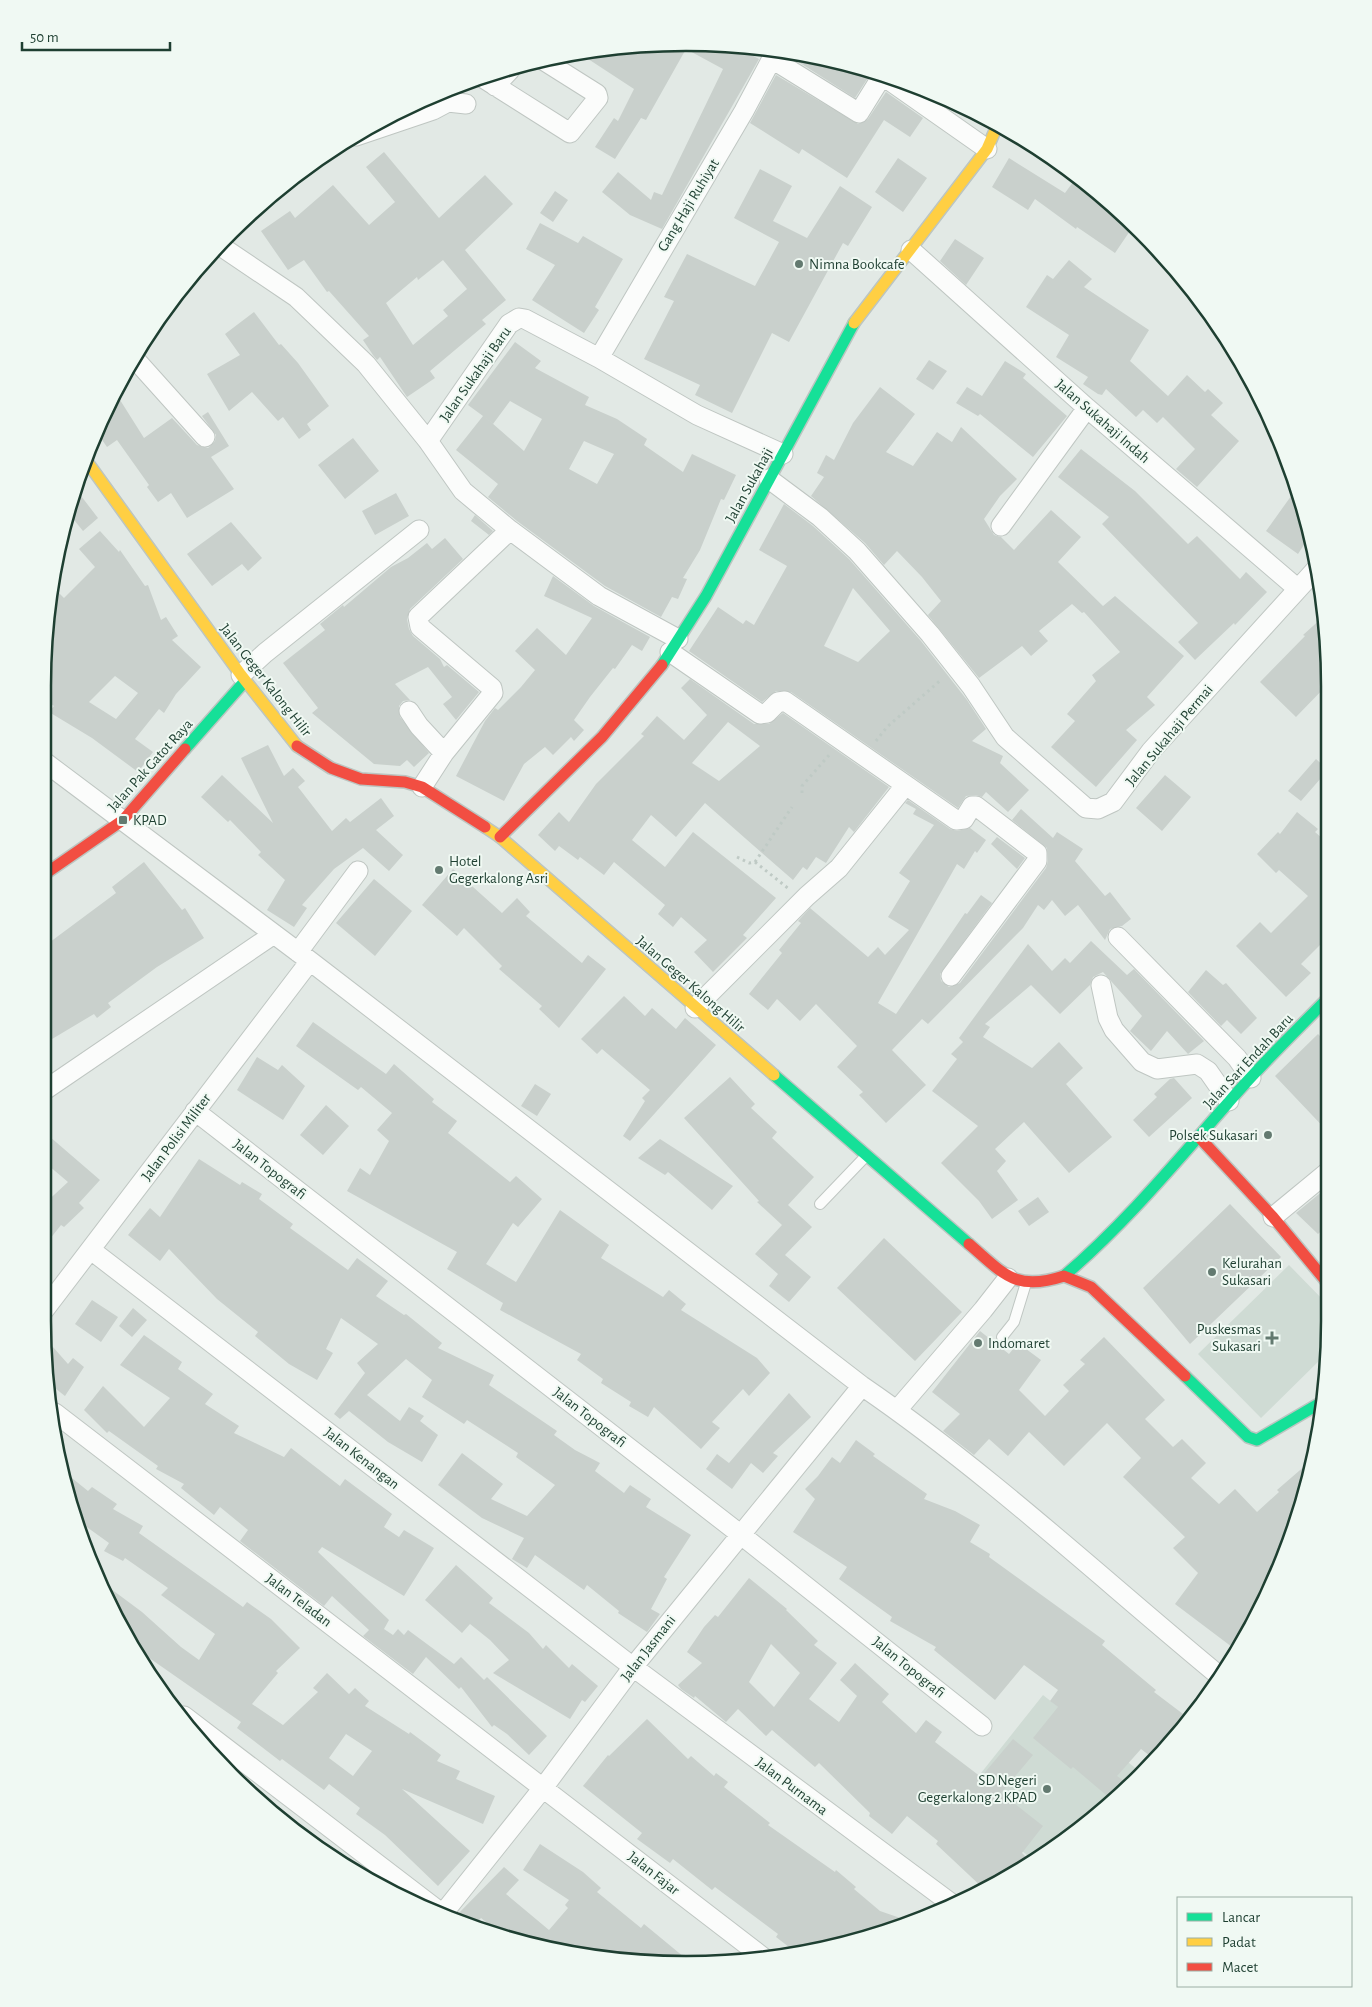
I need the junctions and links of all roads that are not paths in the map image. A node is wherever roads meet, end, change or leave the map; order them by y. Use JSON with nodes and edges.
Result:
{"nodes":[{"id":1,"x":773,"y":58,"type":"edge"},
{"id":2,"x":779,"y":58,"type":"edge"},
{"id":3,"x":552,"y":66,"type":"edge"},
{"id":4,"x":879,"y":82,"type":"edge"},
{"id":5,"x":490,"y":83,"type":"edge"},
{"id":6,"x":901,"y":89,"type":"edge"},
{"id":7,"x":456,"y":98,"type":"edge"},
{"id":8,"x":408,"y":115,"type":"edge"},
{"id":9,"x":995,"y":132,"type":"edge"},
{"id":10,"x":987,"y":149,"type":"junction"},
{"id":11,"x":225,"y":249,"type":"edge"},
{"id":12,"x":911,"y":250,"type":"junction"},
{"id":13,"x":599,"y":358,"type":"junction"},
{"id":14,"x":139,"y":364,"type":"edge"},
{"id":15,"x":1087,"y":408,"type":"junction"},
{"id":16,"x":205,"y":437,"type":"dead end"},
{"id":17,"x":428,"y":441,"type":"junction"},
{"id":18,"x":783,"y":454,"type":"junction"},
{"id":19,"x":91,"y":467,"type":"edge"},
{"id":20,"x":768,"y":479,"type":"junction"},
{"id":21,"x":1001,"y":526,"type":"dead end"},
{"id":22,"x":419,"y":530,"type":"dead end"},
{"id":23,"x":510,"y":530,"type":"junction"},
{"id":24,"x":1311,"y":575,"type":"edge"},
{"id":25,"x":1298,"y":589,"type":"junction"},
{"id":26,"x":674,"y":646,"type":"junction"},
{"id":27,"x":243,"y":678,"type":"junction"},
{"id":28,"x":409,"y":711,"type":"dead end"},
{"id":29,"x":444,"y":754,"type":"junction"},
{"id":30,"x":51,"y":767,"type":"edge"},
{"id":31,"x":422,"y":787,"type":"junction"},
{"id":32,"x":904,"y":787,"type":"dead end"},
{"id":33,"x":123,"y":820,"type":"junction"},
{"id":34,"x":500,"y":837,"type":"junction"},
{"id":35,"x":51,"y":870,"type":"edge"},
{"id":36,"x":358,"y":871,"type":"dead end"},
{"id":37,"x":274,"y":934,"type":"junction"},
{"id":38,"x":1118,"y":937,"type":"dead end"},
{"id":39,"x":304,"y":957,"type":"junction"},
{"id":40,"x":952,"y":976,"type":"dead end"},
{"id":41,"x":1101,"y":984,"type":"dead end"},
{"id":42,"x":1321,"y":1005,"type":"edge"},
{"id":43,"x":695,"y":1008,"type":"junction"},
{"id":44,"x":1252,"y":1078,"type":"junction"},
{"id":45,"x":51,"y":1086,"type":"edge"},
{"id":46,"x":1229,"y":1101,"type":"junction"},
{"id":47,"x":195,"y":1111,"type":"junction"},
{"id":48,"x":1200,"y":1137,"type":"junction"},
{"id":49,"x":868,"y":1154,"type":"junction"},
{"id":50,"x":1321,"y":1178,"type":"edge"},
{"id":51,"x":820,"y":1204,"type":"dead end"},
{"id":52,"x":1273,"y":1218,"type":"junction"},
{"id":53,"x":91,"y":1250,"type":"junction"},
{"id":54,"x":1090,"y":1254,"type":"junction"},
{"id":55,"x":1321,"y":1275,"type":"edge"},
{"id":56,"x":1064,"y":1276,"type":"junction"},
{"id":57,"x":1008,"y":1278,"type":"junction"},
{"id":58,"x":1026,"y":1282,"type":"junction"},
{"id":59,"x":1090,"y":1287,"type":"junction"},
{"id":60,"x":51,"y":1301,"type":"edge"},
{"id":61,"x":1002,"y":1336,"type":"dead end"},
{"id":62,"x":862,"y":1386,"type":"junction"},
{"id":63,"x":1315,"y":1407,"type":"edge"},
{"id":64,"x":897,"y":1410,"type":"junction"},
{"id":65,"x":59,"y":1416,"type":"edge"},
{"id":66,"x":740,"y":1534,"type":"junction"},
{"id":67,"x":633,"y":1667,"type":"junction"},
{"id":68,"x":1215,"y":1672,"type":"edge"},
{"id":69,"x":982,"y":1726,"type":"dead end"},
{"id":70,"x":198,"y":1727,"type":"edge"},
{"id":71,"x":543,"y":1788,"type":"junction"},
{"id":72,"x":417,"y":1896,"type":"edge"},
{"id":73,"x":946,"y":1899,"type":"edge"},
{"id":74,"x":449,"y":1909,"type":"edge"},
{"id":75,"x":755,"y":1951,"type":"edge"}],
"edges":[{"from":1,"to":13,"type":"street","name":"Gang Haji Ruhiyat"},
{"from":2,"to":4,"type":"street"},
{"from":3,"to":5,"type":"street"},
{"from":6,"to":10,"type":"street"},
{"from":7,"to":8,"type":"street"},
{"from":9,"to":10,"type":"main road","name":"Jalan Sukahaji"},
{"from":10,"to":12,"type":"main road","name":"Jalan Sukahaji"},
{"from":11,"to":17,"type":"street","name":"Jalan Sukahaji Baru"},
{"from":12,"to":15,"type":"street","name":"Jalan Sukahaji Indah"},
{"from":12,"to":18,"type":"main road","name":"Jalan Sukahaji"},
{"from":13,"to":17,"type":"street","name":"Jalan Sukahaji Baru"},
{"from":13,"to":18,"type":"street","name":"Jalan Sukahaji Baru"},
{"from":14,"to":16,"type":"street"},
{"from":15,"to":21,"type":"street"},
{"from":15,"to":25,"type":"street","name":"Jalan Sukahaji Indah"},
{"from":17,"to":23,"type":"street"},
{"from":18,"to":20,"type":"main road","name":"Jalan Sukahaji"},
{"from":19,"to":27,"type":"main road","name":"Jalan Geger Kalong Hilir"},
{"from":20,"to":25,"type":"street","name":"Jalan Sukahaji Permai"},
{"from":20,"to":26,"type":"main road","name":"Jalan Sukahaji"},
{"from":22,"to":27,"type":"street"},
{"from":23,"to":26,"type":"street"},
{"from":23,"to":29,"type":"street"},
{"from":24,"to":25,"type":"street","name":"Jalan Sukahaji Permai"},
{"from":26,"to":34,"type":"main road","name":"Jalan Sukahaji"},
{"from":26,"to":40,"type":"street"},
{"from":27,"to":31,"type":"main road","name":"Jalan Geger Kalong Hilir"},
{"from":27,"to":33,"type":"main road","name":"Jalan Pak Gatot Raya"},
{"from":28,"to":29,"type":"street"},
{"from":29,"to":31,"type":"street"},
{"from":30,"to":33,"type":"street"},
{"from":31,"to":34,"type":"main road","name":"Jalan Geger Kalong Hilir"},
{"from":32,"to":43,"type":"street"},
{"from":33,"to":35,"type":"main road","name":"Jalan Pak Gatot Raya"},
{"from":33,"to":37,"type":"street"},
{"from":34,"to":43,"type":"main road","name":"Jalan Geger Kalong Hilir"},
{"from":36,"to":39,"type":"street","name":"Jalan Polisi Militer"},
{"from":37,"to":39,"type":"street"},
{"from":37,"to":45,"type":"street"},
{"from":38,"to":44,"type":"street"},
{"from":39,"to":47,"type":"street","name":"Jalan Polisi Militer"},
{"from":39,"to":62,"type":"street"},
{"from":41,"to":46,"type":"street"},
{"from":42,"to":44,"type":"main road","name":"Jalan Sari Endah Baru"},
{"from":43,"to":49,"type":"main road","name":"Jalan Geger Kalong Hilir"},
{"from":44,"to":46,"type":"main road","name":"Jalan Sari Endah Baru"},
{"from":46,"to":48,"type":"main road","name":"Jalan Sari Endah Baru"},
{"from":47,"to":53,"type":"street","name":"Jalan Polisi Militer"},
{"from":47,"to":66,"type":"street","name":"Jalan Topografi"},
{"from":48,"to":52,"type":"main road"},
{"from":48,"to":54,"type":"main road","name":"Jalan Sari Endah Baru"},
{"from":49,"to":51,"type":"lane"},
{"from":49,"to":57,"type":"main road","name":"Jalan Geger Kalong Hilir"},
{"from":50,"to":52,"type":"street"},
{"from":52,"to":55,"type":"main road"},
{"from":53,"to":60,"type":"street","name":"Jalan Polisi Militer"},
{"from":53,"to":67,"type":"street","name":"Jalan Kenangan"},
{"from":54,"to":56,"type":"main road","name":"Jalan Sari Endah Baru"},
{"from":54,"to":59,"type":"main road"},
{"from":56,"to":58,"type":"main road","name":"Jalan Geger Kalong Hilir"},
{"from":56,"to":59,"type":"main road"},
{"from":57,"to":58,"type":"main road","name":"Jalan Geger Kalong Hilir"},
{"from":57,"to":64,"type":"street"},
{"from":58,"to":61,"type":"lane"},
{"from":59,"to":63,"type":"main road"},
{"from":62,"to":64,"type":"street"},
{"from":62,"to":66,"type":"street","name":"Jalan Jasmani"},
{"from":64,"to":68,"type":"street"},
{"from":65,"to":71,"type":"street","name":"Jalan Teladan"},
{"from":66,"to":67,"type":"street","name":"Jalan Jasmani"},
{"from":66,"to":69,"type":"street","name":"Jalan Topografi"},
{"from":67,"to":71,"type":"street","name":"Jalan Jasmani"},
{"from":67,"to":73,"type":"street","name":"Jalan Purnama"},
{"from":70,"to":72,"type":"street"},
{"from":71,"to":74,"type":"street","name":"Jalan Jasmani"},
{"from":71,"to":75,"type":"street","name":"Jalan Fajar"}]}
